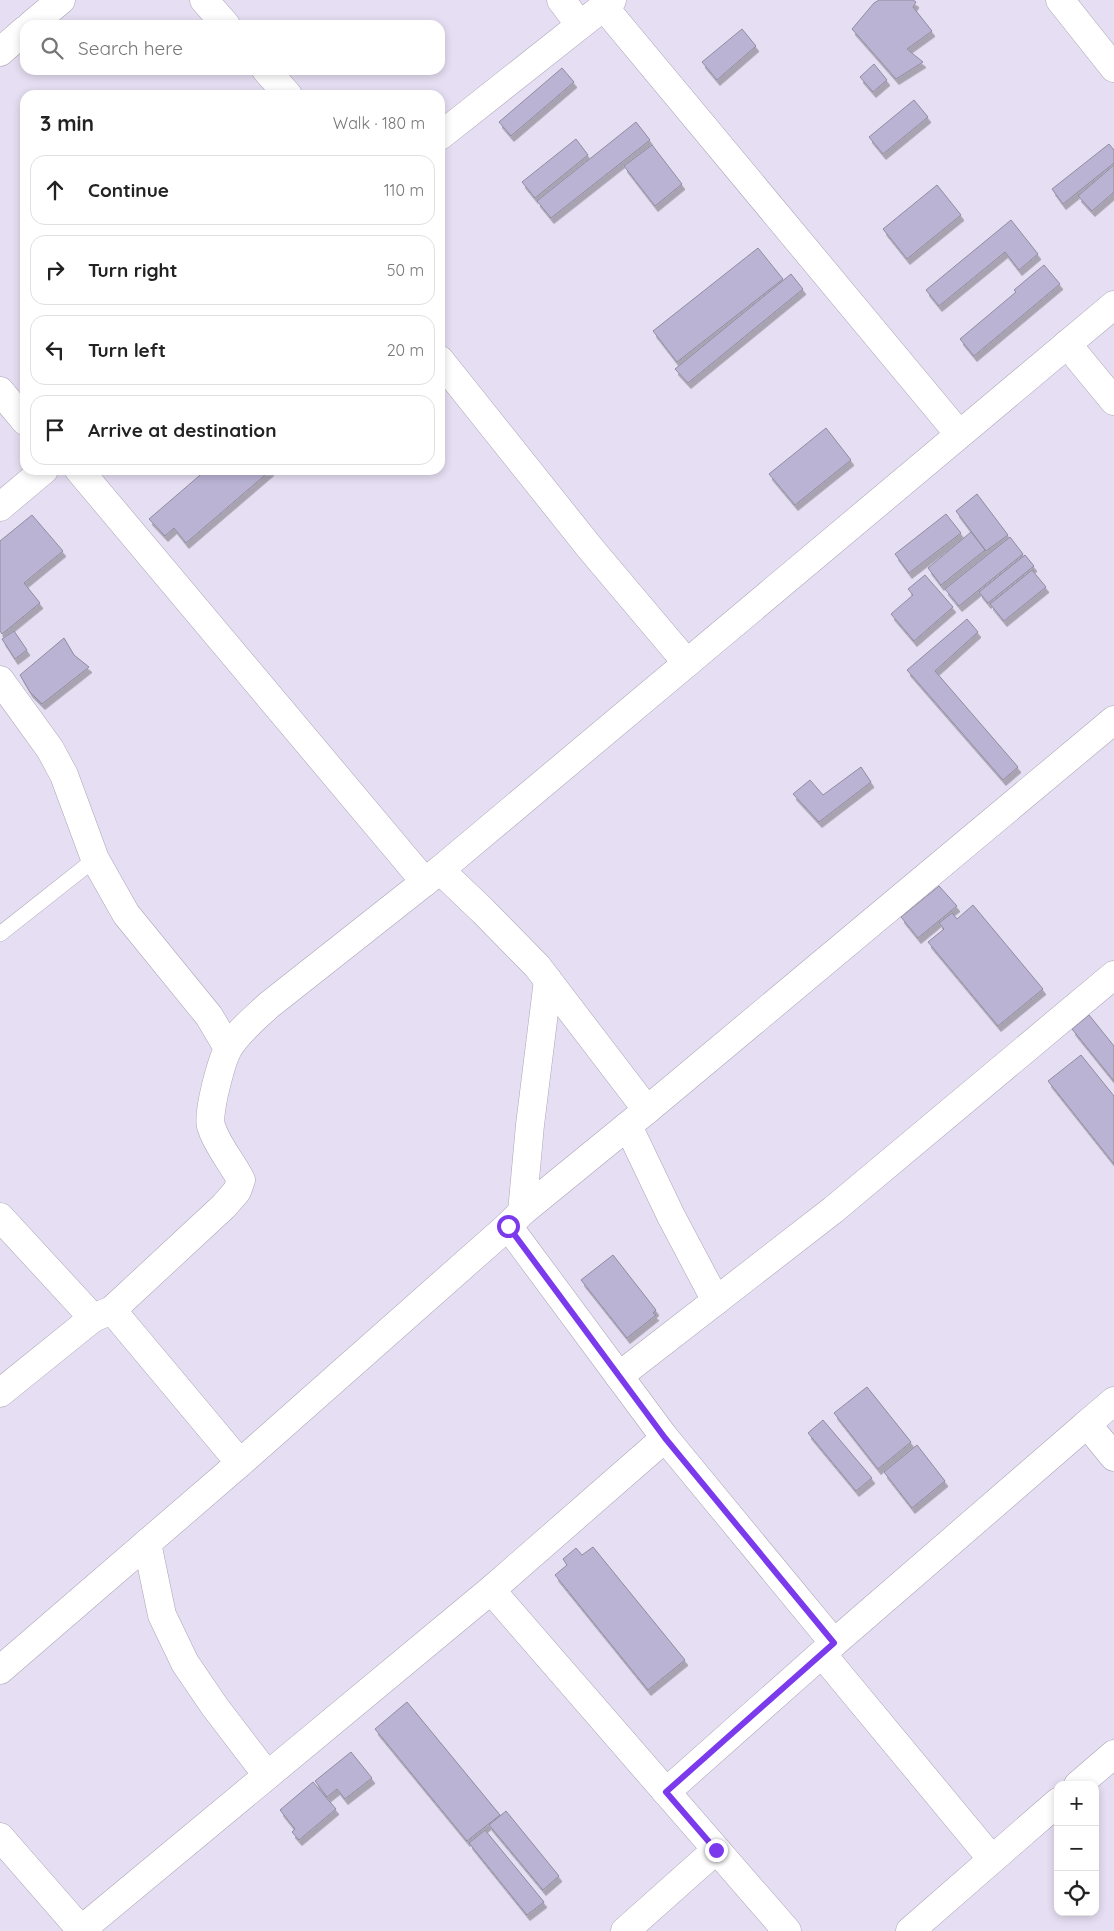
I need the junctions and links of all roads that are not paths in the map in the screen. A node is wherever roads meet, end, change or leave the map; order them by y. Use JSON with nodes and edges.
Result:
{"nodes":[{"id":1,"x":61,"y":0,"type":"edge"},
{"id":2,"x":204,"y":0,"type":"edge"},
{"id":3,"x":561,"y":0,"type":"edge"},
{"id":4,"x":1060,"y":0,"type":"edge"},
{"id":5,"x":608,"y":3,"type":"edge"},
{"id":6,"x":37,"y":20,"type":"edge"},
{"id":7,"x":222,"y":20,"type":"edge"},
{"id":8,"x":580,"y":25,"type":"junction"},
{"id":9,"x":20,"y":34,"type":"edge"},
{"id":10,"x":0,"y":52,"type":"edge"},
{"id":11,"x":1114,"y":68,"type":"edge"},
{"id":12,"x":270,"y":75,"type":"edge"},
{"id":13,"x":284,"y":90,"type":"edge"},
{"id":14,"x":445,"y":132,"type":"edge"},
{"id":15,"x":1114,"y":305,"type":"edge"},
{"id":16,"x":1067,"y":344,"type":"junction"},
{"id":17,"x":445,"y":366,"type":"edge"},
{"id":18,"x":0,"y":390,"type":"edge"},
{"id":19,"x":1114,"y":401,"type":"edge"},
{"id":20,"x":20,"y":415,"type":"edge"},
{"id":21,"x":959,"y":434,"type":"junction"},
{"id":22,"x":38,"y":475,"type":"edge"},
{"id":23,"x":83,"y":475,"type":"edge"},
{"id":24,"x":0,"y":507,"type":"edge"},
{"id":25,"x":687,"y":663,"type":"junction"},
{"id":26,"x":0,"y":680,"type":"edge"},
{"id":27,"x":1114,"y":720,"type":"edge"},
{"id":28,"x":94,"y":859,"type":"junction"},
{"id":29,"x":432,"y":876,"type":"junction"},
{"id":30,"x":0,"y":934,"type":"edge"},
{"id":31,"x":1114,"y":975,"type":"edge"},
{"id":32,"x":548,"y":980,"type":"junction"},
{"id":33,"x":228,"y":1048,"type":"junction"},
{"id":34,"x":637,"y":1118,"type":"junction"},
{"id":35,"x":0,"y":1217,"type":"edge"},
{"id":36,"x":515,"y":1219,"type":"junction"},
{"id":37,"x":716,"y":1301,"type":"junction"},
{"id":38,"x":102,"y":1314,"type":"junction"},
{"id":39,"x":619,"y":1376,"type":"junction"},
{"id":40,"x":0,"y":1393,"type":"edge"},
{"id":41,"x":1114,"y":1402,"type":"edge"},
{"id":42,"x":1087,"y":1424,"type":"junction"},
{"id":43,"x":665,"y":1438,"type":"junction"},
{"id":44,"x":1114,"y":1457,"type":"edge"},
{"id":45,"x":240,"y":1463,"type":"junction"},
{"id":46,"x":147,"y":1543,"type":"junction"},
{"id":47,"x":491,"y":1590,"type":"junction"},
{"id":48,"x":828,"y":1648,"type":"junction"},
{"id":49,"x":0,"y":1670,"type":"edge"},
{"id":50,"x":1114,"y":1754,"type":"edge"},
{"id":51,"x":267,"y":1775,"type":"junction"},
{"id":52,"x":1083,"y":1781,"type":"edge"},
{"id":53,"x":666,"y":1792,"type":"junction"},
{"id":54,"x":1054,"y":1805,"type":"edge"},
{"id":55,"x":0,"y":1837,"type":"edge"},
{"id":56,"x":716,"y":1850,"type":"junction"},
{"id":57,"x":991,"y":1858,"type":"junction"},
{"id":58,"x":81,"y":1931,"type":"edge"},
{"id":59,"x":624,"y":1931,"type":"edge"},
{"id":60,"x":786,"y":1931,"type":"edge"},
{"id":61,"x":910,"y":1931,"type":"edge"}],
"edges":[{"from":1,"to":6,"type":"street"},
{"from":2,"to":7,"type":"street"},
{"from":3,"to":8,"type":"street"},
{"from":4,"to":11,"type":"street"},
{"from":5,"to":8,"type":"street"},
{"from":5,"to":21,"type":"street"},
{"from":8,"to":14,"type":"street"},
{"from":9,"to":10,"type":"street"},
{"from":12,"to":13,"type":"street"},
{"from":15,"to":16,"type":"street"},
{"from":16,"to":19,"type":"street"},
{"from":16,"to":21,"type":"street"},
{"from":17,"to":25,"type":"street"},
{"from":18,"to":20,"type":"street"},
{"from":21,"to":25,"type":"street"},
{"from":22,"to":24,"type":"street"},
{"from":23,"to":29,"type":"street"},
{"from":25,"to":29,"type":"street"},
{"from":26,"to":28,"type":"street"},
{"from":27,"to":34,"type":"street"},
{"from":28,"to":30,"type":"lane"},
{"from":28,"to":33,"type":"street"},
{"from":29,"to":32,"type":"street"},
{"from":29,"to":33,"type":"street"},
{"from":31,"to":37,"type":"street"},
{"from":32,"to":34,"type":"street"},
{"from":32,"to":36,"type":"street"},
{"from":33,"to":38,"type":"street"},
{"from":34,"to":36,"type":"street"},
{"from":34,"to":37,"type":"street"},
{"from":35,"to":38,"type":"street"},
{"from":36,"to":39,"type":"street"},
{"from":36,"to":45,"type":"street"},
{"from":37,"to":39,"type":"street"},
{"from":38,"to":40,"type":"street"},
{"from":38,"to":45,"type":"street"},
{"from":39,"to":43,"type":"street"},
{"from":41,"to":42,"type":"street"},
{"from":42,"to":44,"type":"street"},
{"from":42,"to":48,"type":"street"},
{"from":43,"to":47,"type":"street"},
{"from":43,"to":48,"type":"street"},
{"from":45,"to":46,"type":"street"},
{"from":46,"to":49,"type":"street"},
{"from":46,"to":51,"type":"street"},
{"from":47,"to":51,"type":"street"},
{"from":47,"to":53,"type":"street"},
{"from":48,"to":53,"type":"street"},
{"from":48,"to":57,"type":"street"},
{"from":50,"to":52,"type":"street"},
{"from":51,"to":58,"type":"street"},
{"from":53,"to":56,"type":"street"},
{"from":54,"to":57,"type":"street"},
{"from":55,"to":58,"type":"street"},
{"from":56,"to":59,"type":"street"},
{"from":56,"to":60,"type":"street"},
{"from":57,"to":61,"type":"street"}]}
